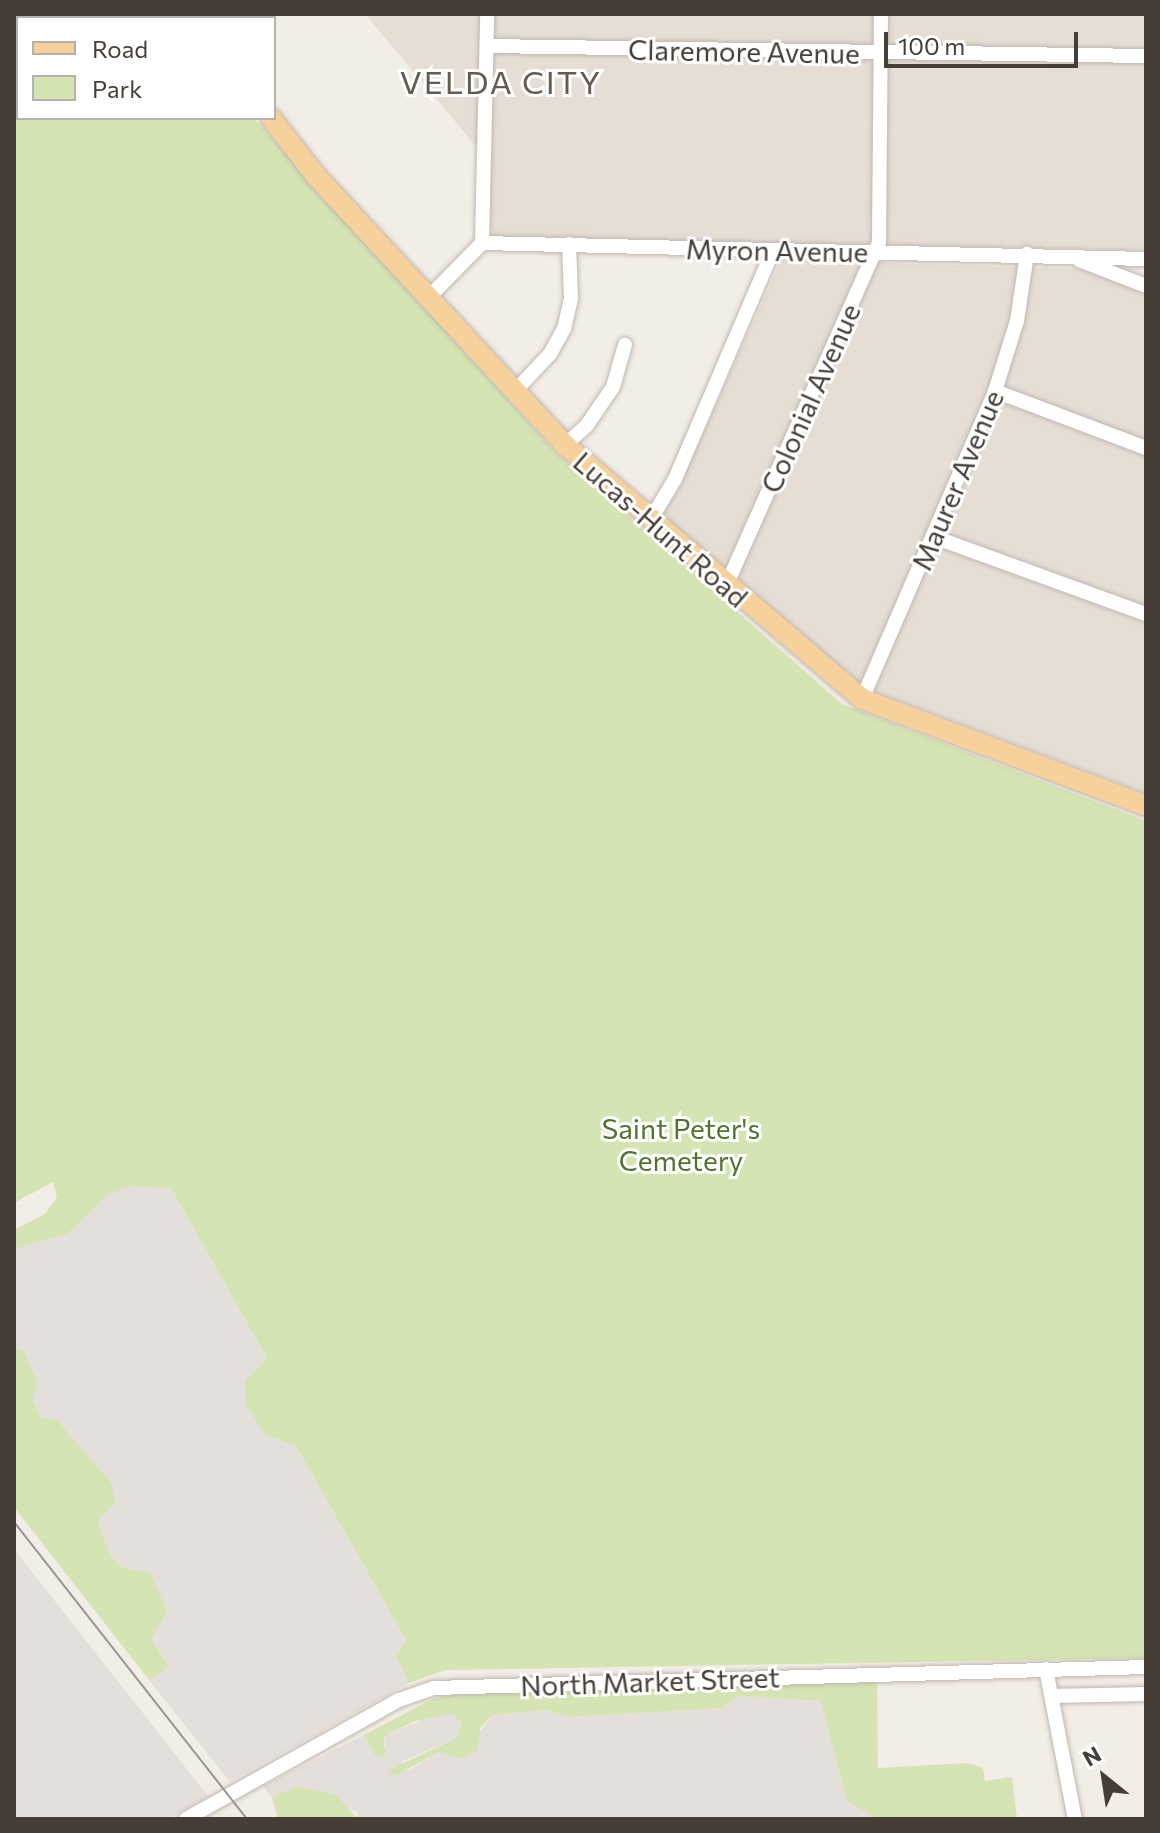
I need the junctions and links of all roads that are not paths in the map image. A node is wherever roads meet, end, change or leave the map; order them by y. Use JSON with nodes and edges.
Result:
{"nodes":[{"id":1,"x":487,"y":14,"type":"edge"},
{"id":2,"x":881,"y":14,"type":"edge"},
{"id":3,"x":487,"y":46,"type":"junction"},
{"id":4,"x":880,"y":53,"type":"junction"},
{"id":5,"x":1146,"y":56,"type":"edge"},
{"id":6,"x":273,"y":120,"type":"edge"},
{"id":7,"x":482,"y":243,"type":"junction"},
{"id":8,"x":569,"y":244,"type":"junction"},
{"id":9,"x":875,"y":251,"type":"junction"},
{"id":10,"x":772,"y":253,"type":"junction"},
{"id":11,"x":1027,"y":254,"type":"junction"},
{"id":12,"x":1068,"y":256,"type":"junction"},
{"id":13,"x":1146,"y":259,"type":"edge"},
{"id":14,"x":1146,"y":286,"type":"edge"},
{"id":15,"x":430,"y":296,"type":"junction"},
{"id":16,"x":625,"y":345,"type":"dead end"},
{"id":17,"x":517,"y":389,"type":"junction"},
{"id":18,"x":995,"y":391,"type":"junction"},
{"id":19,"x":565,"y":445,"type":"junction"},
{"id":20,"x":1146,"y":448,"type":"edge"},
{"id":21,"x":651,"y":519,"type":"junction"},
{"id":22,"x":934,"y":537,"type":"junction"},
{"id":23,"x":726,"y":586,"type":"junction"},
{"id":24,"x":1146,"y":614,"type":"edge"},
{"id":25,"x":862,"y":699,"type":"junction"},
{"id":26,"x":1146,"y":806,"type":"edge"},
{"id":27,"x":1146,"y":1667,"type":"edge"},
{"id":28,"x":1046,"y":1669,"type":"junction"},
{"id":29,"x":1146,"y":1694,"type":"edge"},
{"id":30,"x":1052,"y":1696,"type":"junction"},
{"id":31,"x":186,"y":1819,"type":"edge"},
{"id":32,"x":1075,"y":1819,"type":"edge"}],
"edges":[{"from":1,"to":3,"type":"street"},
{"from":2,"to":4,"type":"street","name":"Colonial Avenue"},
{"from":3,"to":4,"type":"street","name":"Claremore Avenue"},
{"from":3,"to":7,"type":"street"},
{"from":4,"to":5,"type":"street","name":"Claremore Avenue"},
{"from":4,"to":9,"type":"street","name":"Colonial Avenue"},
{"from":6,"to":15,"type":"main road","name":"Lucas-Hunt Road"},
{"from":7,"to":8,"type":"street","name":"Myron Avenue"},
{"from":7,"to":15,"type":"street"},
{"from":8,"to":10,"type":"street","name":"Myron Avenue"},
{"from":8,"to":17,"type":"street"},
{"from":9,"to":10,"type":"street","name":"Myron Avenue"},
{"from":9,"to":11,"type":"street","name":"Myron Avenue"},
{"from":9,"to":23,"type":"street","name":"Colonial Avenue"},
{"from":10,"to":21,"type":"street"},
{"from":11,"to":12,"type":"street","name":"Myron Avenue"},
{"from":11,"to":18,"type":"street","name":"Maurer Avenue"},
{"from":12,"to":13,"type":"street","name":"Myron Avenue"},
{"from":12,"to":14,"type":"street"},
{"from":15,"to":17,"type":"main road","name":"Lucas-Hunt Road"},
{"from":16,"to":19,"type":"street"},
{"from":17,"to":19,"type":"main road","name":"Lucas-Hunt Road"},
{"from":18,"to":20,"type":"street"},
{"from":18,"to":22,"type":"street","name":"Maurer Avenue"},
{"from":19,"to":21,"type":"main road","name":"Lucas-Hunt Road"},
{"from":21,"to":23,"type":"main road","name":"Lucas-Hunt Road"},
{"from":22,"to":24,"type":"street"},
{"from":22,"to":25,"type":"street","name":"Maurer Avenue"},
{"from":23,"to":25,"type":"main road","name":"Lucas-Hunt Road"},
{"from":25,"to":26,"type":"main road","name":"Lucas-Hunt Road"},
{"from":27,"to":28,"type":"street","name":"North Market Street"},
{"from":28,"to":30,"type":"street"},
{"from":28,"to":31,"type":"street","name":"North Market Street"},
{"from":29,"to":30,"type":"street"},
{"from":30,"to":32,"type":"street"}]}
